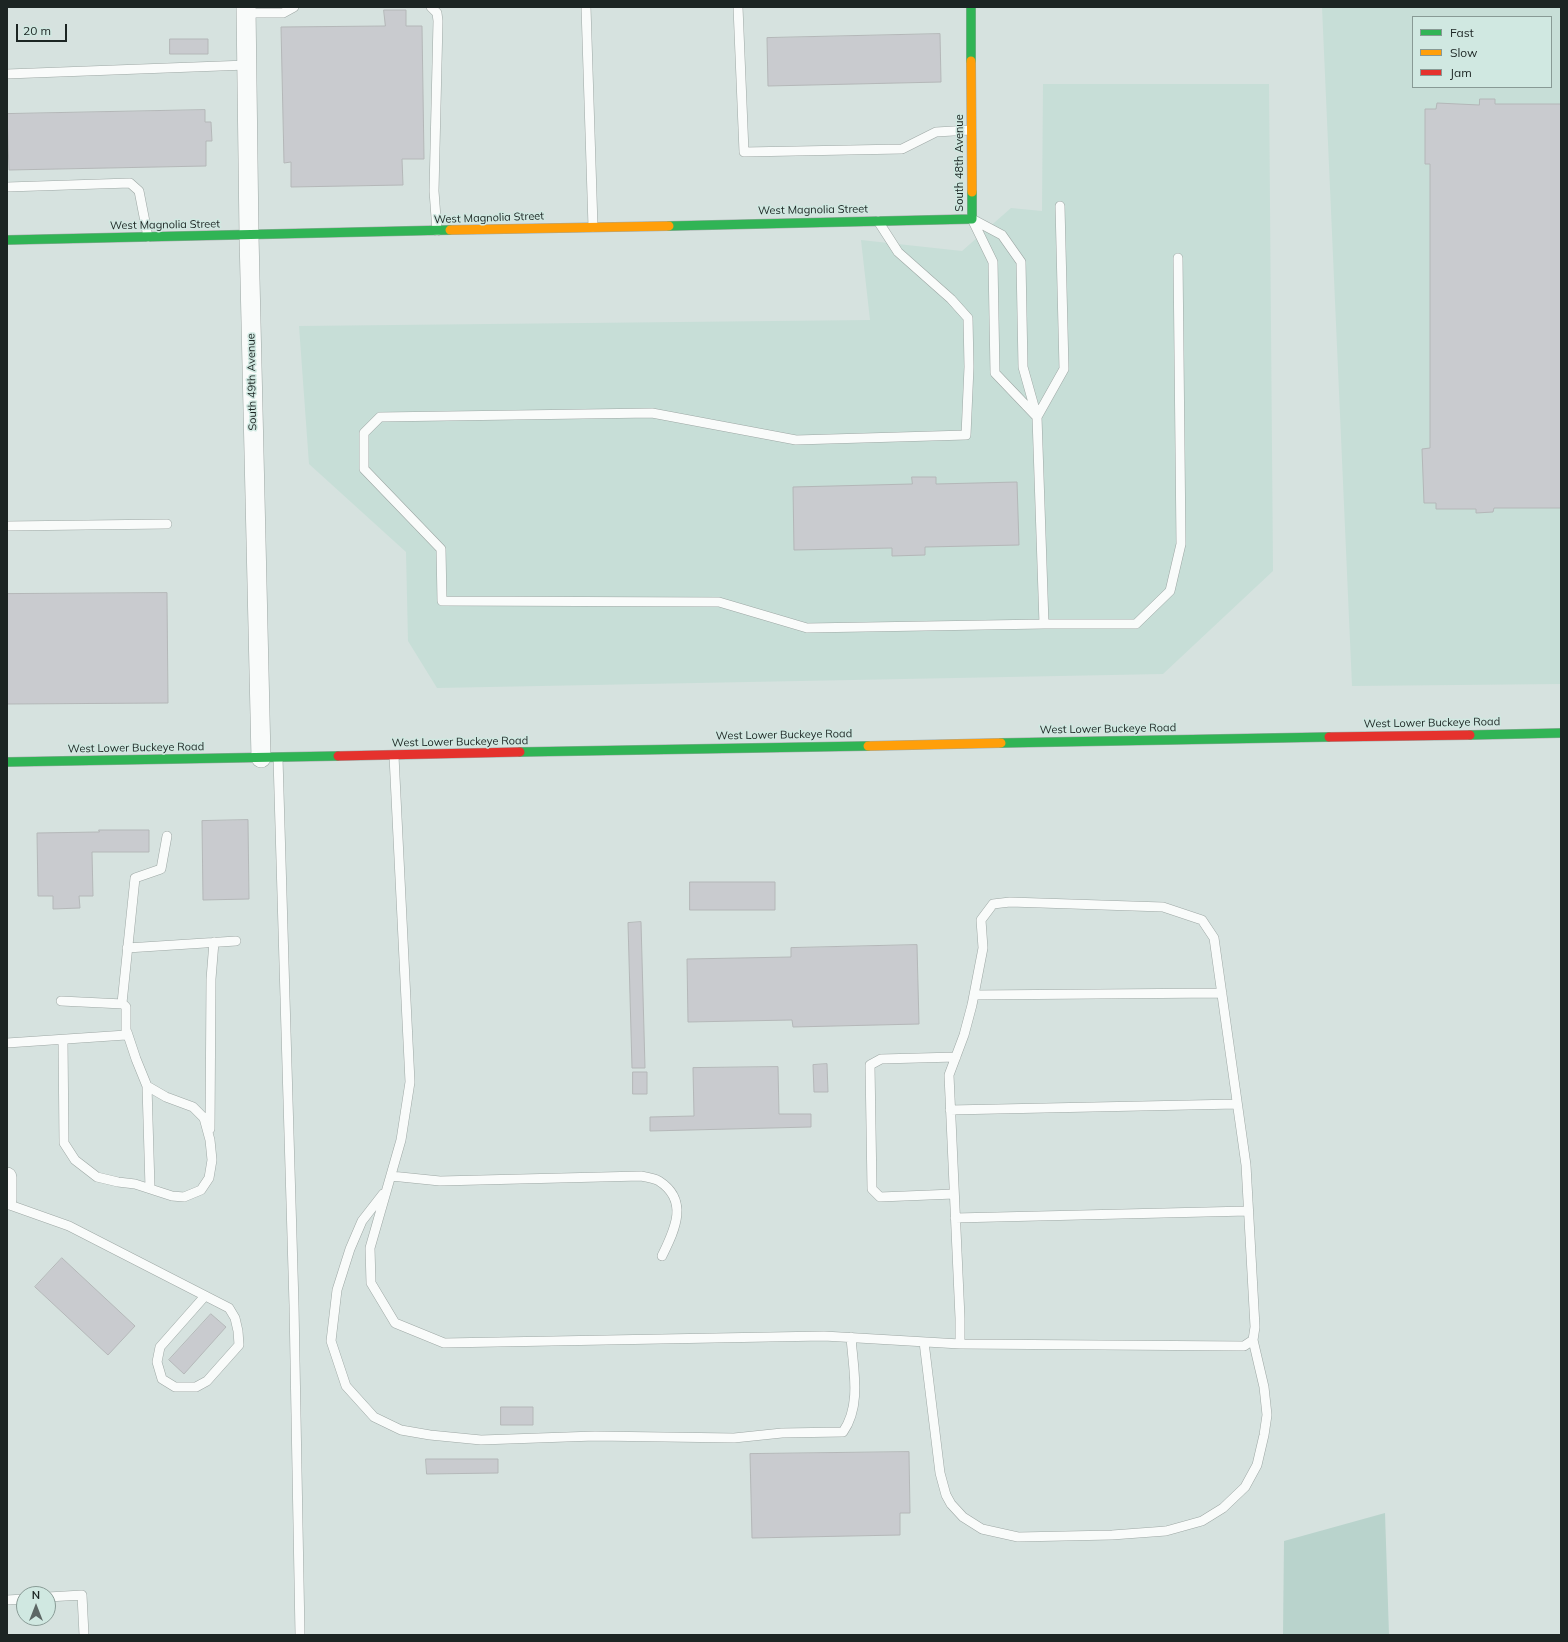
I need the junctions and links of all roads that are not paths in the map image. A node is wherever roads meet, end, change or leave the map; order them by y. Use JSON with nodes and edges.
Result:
{"nodes":[{"id":1,"x":294,"y":7,"type":"edge"},
{"id":2,"x":431,"y":7,"type":"edge"},
{"id":3,"x":586,"y":7,"type":"edge"},
{"id":4,"x":738,"y":7,"type":"edge"},
{"id":5,"x":972,"y":7,"type":"edge"},
{"id":6,"x":246,"y":10,"type":"edge"},
{"id":7,"x":247,"y":65,"type":"junction"},
{"id":8,"x":7,"y":74,"type":"edge"},
{"id":9,"x":972,"y":130,"type":"junction"},
{"id":10,"x":7,"y":187,"type":"edge"},
{"id":11,"x":1060,"y":206,"type":"dead end"},
{"id":12,"x":972,"y":219,"type":"junction"},
{"id":13,"x":878,"y":221,"type":"junction"},
{"id":14,"x":593,"y":227,"type":"junction"},
{"id":15,"x":437,"y":231,"type":"junction"},
{"id":16,"x":249,"y":235,"type":"junction"},
{"id":17,"x":148,"y":237,"type":"junction"},
{"id":18,"x":7,"y":240,"type":"edge"},
{"id":19,"x":1178,"y":258,"type":"dead end"},
{"id":20,"x":1037,"y":417,"type":"junction"},
{"id":21,"x":167,"y":524,"type":"dead end"},
{"id":22,"x":7,"y":526,"type":"edge"},
{"id":23,"x":1044,"y":624,"type":"junction"},
{"id":24,"x":1561,"y":733,"type":"edge"},
{"id":25,"x":394,"y":756,"type":"junction"},
{"id":26,"x":270,"y":758,"type":"junction"},
{"id":27,"x":7,"y":762,"type":"edge"},
{"id":28,"x":167,"y":836,"type":"dead end"},
{"id":29,"x":236,"y":941,"type":"dead end"},
{"id":30,"x":214,"y":942,"type":"junction"},
{"id":31,"x":127,"y":948,"type":"junction"},
{"id":32,"x":1222,"y":993,"type":"junction"},
{"id":33,"x":974,"y":995,"type":"junction"},
{"id":34,"x":61,"y":1001,"type":"dead end"},
{"id":35,"x":122,"y":1004,"type":"junction"},
{"id":36,"x":127,"y":1032,"type":"junction"},
{"id":37,"x":63,"y":1040,"type":"junction"},
{"id":38,"x":7,"y":1043,"type":"edge"},
{"id":39,"x":956,"y":1057,"type":"junction"},
{"id":40,"x":147,"y":1086,"type":"junction"},
{"id":41,"x":1237,"y":1104,"type":"junction"},
{"id":42,"x":950,"y":1110,"type":"junction"},
{"id":43,"x":210,"y":1140,"type":"junction"},
{"id":44,"x":391,"y":1176,"type":"junction"},
{"id":45,"x":7,"y":1177,"type":"edge"},
{"id":46,"x":150,"y":1188,"type":"junction"},
{"id":47,"x":387,"y":1190,"type":"junction"},
{"id":48,"x":954,"y":1194,"type":"junction"},
{"id":49,"x":7,"y":1200,"type":"edge"},
{"id":50,"x":7,"y":1204,"type":"edge"},
{"id":51,"x":1248,"y":1211,"type":"junction"},
{"id":52,"x":956,"y":1218,"type":"junction"},
{"id":53,"x":662,"y":1256,"type":"dead end"},
{"id":54,"x":205,"y":1296,"type":"junction"},
{"id":55,"x":851,"y":1337,"type":"junction"},
{"id":56,"x":1253,"y":1340,"type":"junction"},
{"id":57,"x":924,"y":1342,"type":"junction"},
{"id":58,"x":960,"y":1344,"type":"junction"},
{"id":59,"x":56,"y":1597,"type":"edge"},
{"id":60,"x":84,"y":1635,"type":"edge"},
{"id":61,"x":300,"y":1635,"type":"edge"}],
"edges":[{"from":1,"to":6,"type":"lane"},
{"from":2,"to":15,"type":"lane"},
{"from":3,"to":14,"type":"lane"},
{"from":4,"to":9,"type":"lane"},
{"from":5,"to":9,"type":"main road","name":"South 48th Avenue"},
{"from":6,"to":7,"type":"street","name":"South 49th Avenue"},
{"from":7,"to":8,"type":"lane"},
{"from":7,"to":16,"type":"street","name":"South 49th Avenue"},
{"from":9,"to":12,"type":"main road","name":"South 48th Avenue"},
{"from":10,"to":17,"type":"lane"},
{"from":11,"to":20,"type":"lane"},
{"from":12,"to":13,"type":"main road","name":"West Magnolia Street"},
{"from":12,"to":20,"type":"lane"},
{"from":12,"to":20,"type":"lane","name":"South 48th Avenue"},
{"from":13,"to":14,"type":"main road","name":"West Magnolia Street"},
{"from":13,"to":23,"type":"lane"},
{"from":14,"to":15,"type":"main road","name":"West Magnolia Street"},
{"from":15,"to":16,"type":"main road","name":"West Magnolia Street"},
{"from":16,"to":17,"type":"main road","name":"West Magnolia Street"},
{"from":16,"to":26,"type":"street","name":"South 49th Avenue"},
{"from":17,"to":18,"type":"main road","name":"West Magnolia Street"},
{"from":19,"to":23,"type":"lane"},
{"from":20,"to":23,"type":"lane","name":"South 48th Avenue"},
{"from":21,"to":22,"type":"lane"},
{"from":24,"to":25,"type":"main road","name":"West Lower Buckeye Road"},
{"from":25,"to":26,"type":"main road","name":"West Lower Buckeye Road"},
{"from":25,"to":44,"type":"lane"},
{"from":26,"to":27,"type":"main road","name":"West Lower Buckeye Road"},
{"from":26,"to":61,"type":"lane"},
{"from":28,"to":31,"type":"lane"},
{"from":29,"to":30,"type":"lane"},
{"from":30,"to":31,"type":"lane"},
{"from":30,"to":43,"type":"lane"},
{"from":31,"to":35,"type":"lane"},
{"from":32,"to":33,"type":"lane"},
{"from":32,"to":33,"type":"lane"},
{"from":32,"to":41,"type":"lane"},
{"from":33,"to":39,"type":"lane"},
{"from":34,"to":35,"type":"lane"},
{"from":35,"to":36,"type":"lane"},
{"from":36,"to":37,"type":"lane"},
{"from":36,"to":40,"type":"lane"},
{"from":37,"to":38,"type":"lane"},
{"from":37,"to":46,"type":"lane"},
{"from":39,"to":42,"type":"lane"},
{"from":39,"to":48,"type":"lane"},
{"from":40,"to":43,"type":"lane"},
{"from":40,"to":46,"type":"lane"},
{"from":41,"to":42,"type":"lane"},
{"from":41,"to":51,"type":"lane"},
{"from":42,"to":48,"type":"lane"},
{"from":43,"to":46,"type":"lane"},
{"from":44,"to":47,"type":"lane"},
{"from":44,"to":53,"type":"lane"},
{"from":45,"to":49,"type":"street"},
{"from":47,"to":55,"type":"lane"},
{"from":47,"to":55,"type":"lane"},
{"from":48,"to":52,"type":"lane"},
{"from":50,"to":54,"type":"lane"},
{"from":51,"to":52,"type":"lane"},
{"from":51,"to":56,"type":"lane"},
{"from":52,"to":58,"type":"lane"},
{"from":54,"to":54,"type":"lane"},
{"from":55,"to":57,"type":"lane"},
{"from":56,"to":57,"type":"lane"},
{"from":56,"to":58,"type":"lane"},
{"from":57,"to":58,"type":"lane"},
{"from":59,"to":60,"type":"lane"}]}
